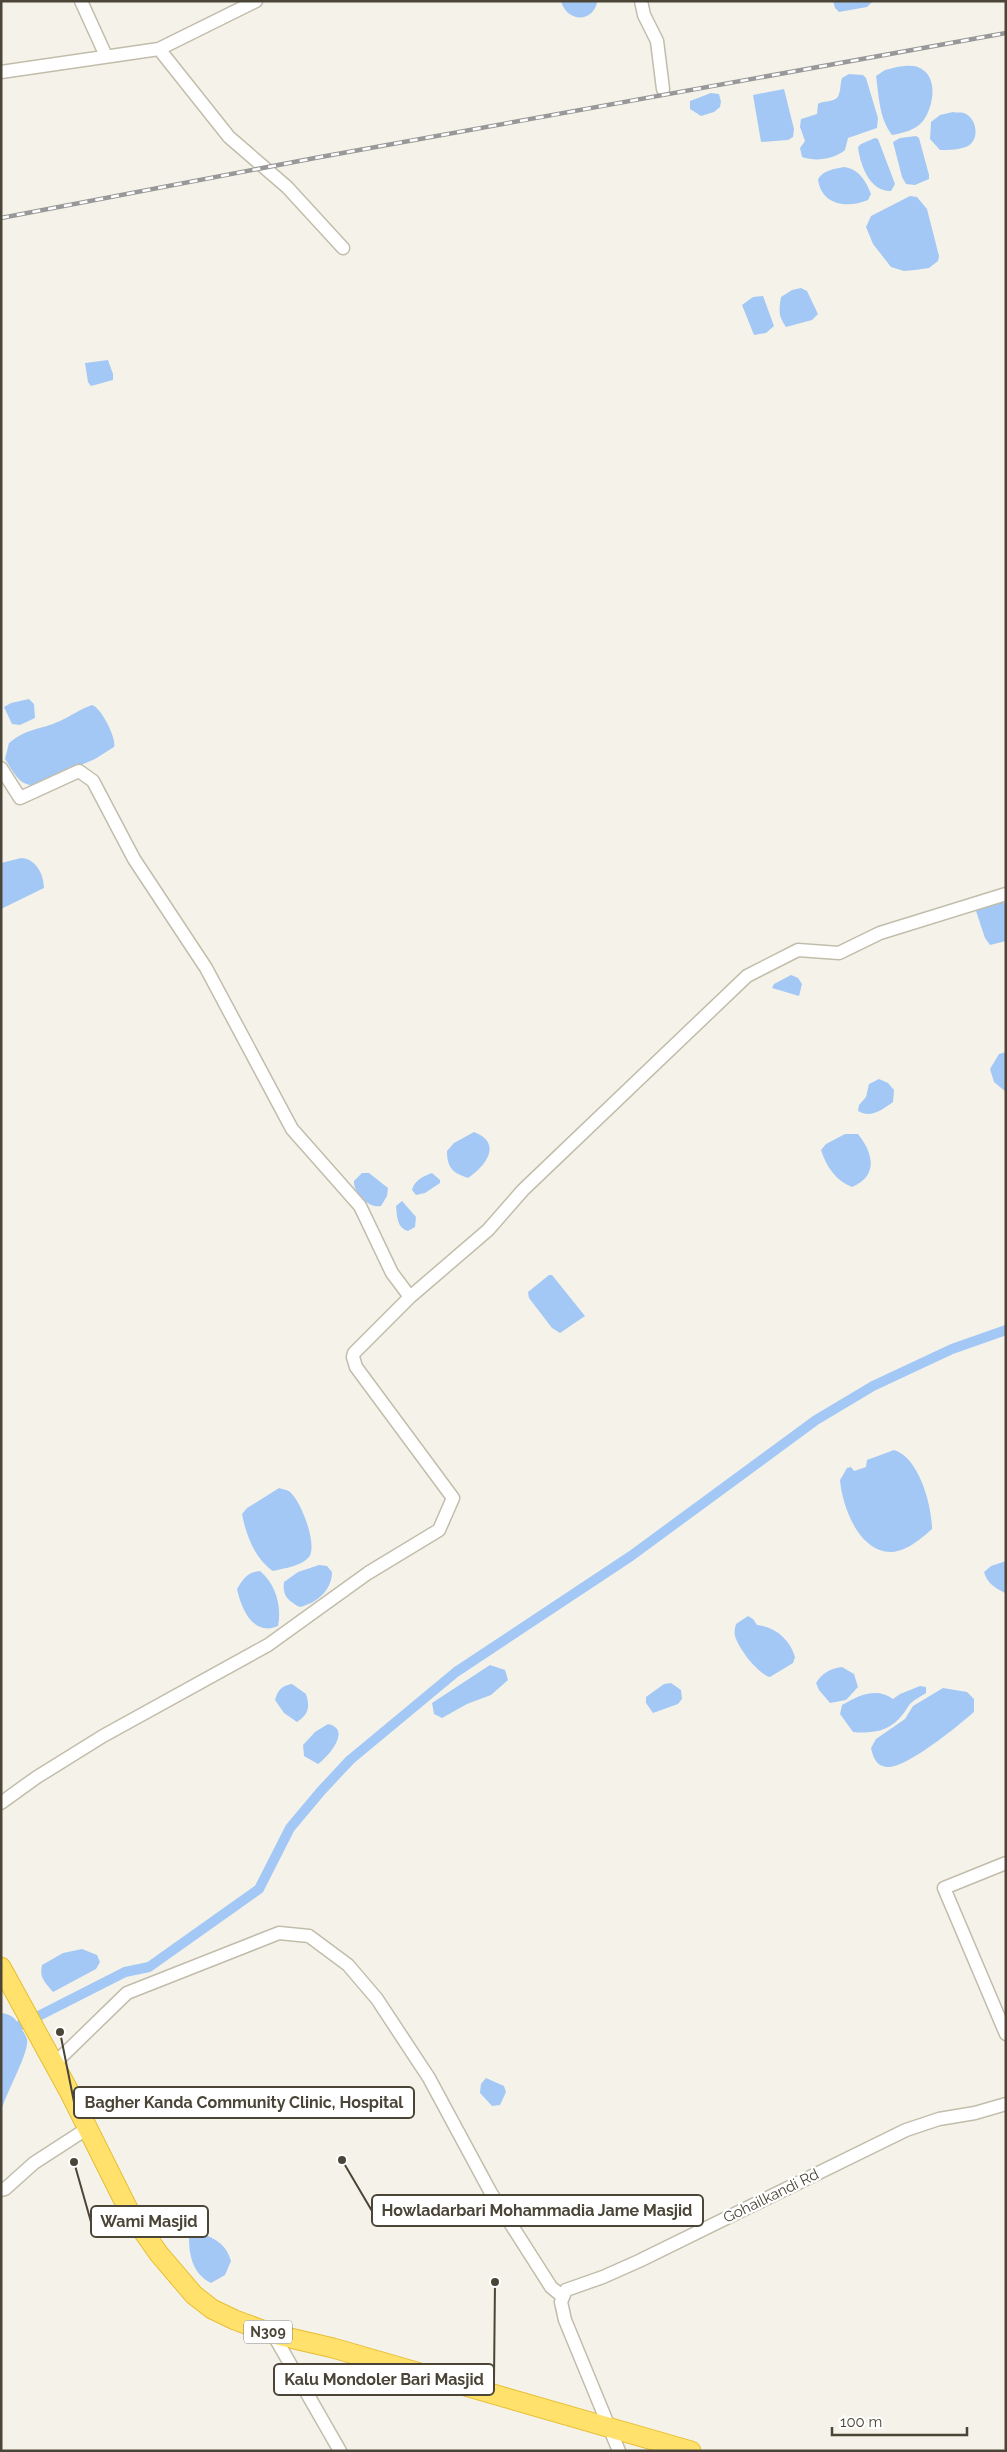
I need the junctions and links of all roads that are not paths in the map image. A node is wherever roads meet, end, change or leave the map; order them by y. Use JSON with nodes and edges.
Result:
{"nodes":[{"id":1,"x":81,"y":1,"type":"edge"},
{"id":2,"x":256,"y":1,"type":"edge"},
{"id":3,"x":641,"y":1,"type":"edge"},
{"id":4,"x":160,"y":49,"type":"junction"},
{"id":5,"x":106,"y":56,"type":"junction"},
{"id":6,"x":1,"y":72,"type":"edge"},
{"id":7,"x":662,"y":89,"type":"dead end"},
{"id":8,"x":343,"y":248,"type":"dead end"},
{"id":9,"x":1,"y":768,"type":"edge"},
{"id":10,"x":1006,"y":894,"type":"edge"},
{"id":11,"x":410,"y":1297,"type":"junction"},
{"id":12,"x":1,"y":1802,"type":"edge"},
{"id":13,"x":1006,"y":1862,"type":"edge"},
{"id":14,"x":1,"y":1967,"type":"edge"},
{"id":15,"x":1006,"y":2034,"type":"edge"},
{"id":16,"x":54,"y":2064,"type":"junction"},
{"id":17,"x":1006,"y":2104,"type":"edge"},
{"id":18,"x":88,"y":2128,"type":"junction"},
{"id":19,"x":3,"y":2190,"type":"edge"},
{"id":20,"x":563,"y":2297,"type":"junction"},
{"id":21,"x":273,"y":2334,"type":"junction"},
{"id":22,"x":609,"y":2427,"type":"junction"},
{"id":23,"x":340,"y":2451,"type":"edge"},
{"id":24,"x":619,"y":2451,"type":"edge"},
{"id":25,"x":691,"y":2451,"type":"edge"}],
"edges":[{"from":1,"to":5,"type":"street"},
{"from":2,"to":4,"type":"street"},
{"from":3,"to":7,"type":"street"},
{"from":4,"to":5,"type":"street"},
{"from":4,"to":8,"type":"street"},
{"from":5,"to":6,"type":"street"},
{"from":9,"to":11,"type":"street"},
{"from":10,"to":11,"type":"street"},
{"from":11,"to":12,"type":"street"},
{"from":13,"to":15,"type":"street"},
{"from":14,"to":16,"type":"highway"},
{"from":16,"to":18,"type":"highway","number":"N309"},
{"from":16,"to":20,"type":"street"},
{"from":17,"to":20,"type":"street","name":"Gohailkandi Rd"},
{"from":18,"to":19,"type":"street"},
{"from":18,"to":21,"type":"highway","number":"N309"},
{"from":20,"to":22,"type":"street"},
{"from":21,"to":22,"type":"highway","number":"N309"},
{"from":21,"to":23,"type":"street"},
{"from":22,"to":24,"type":"street"},
{"from":22,"to":25,"type":"highway","number":"N309"}]}
